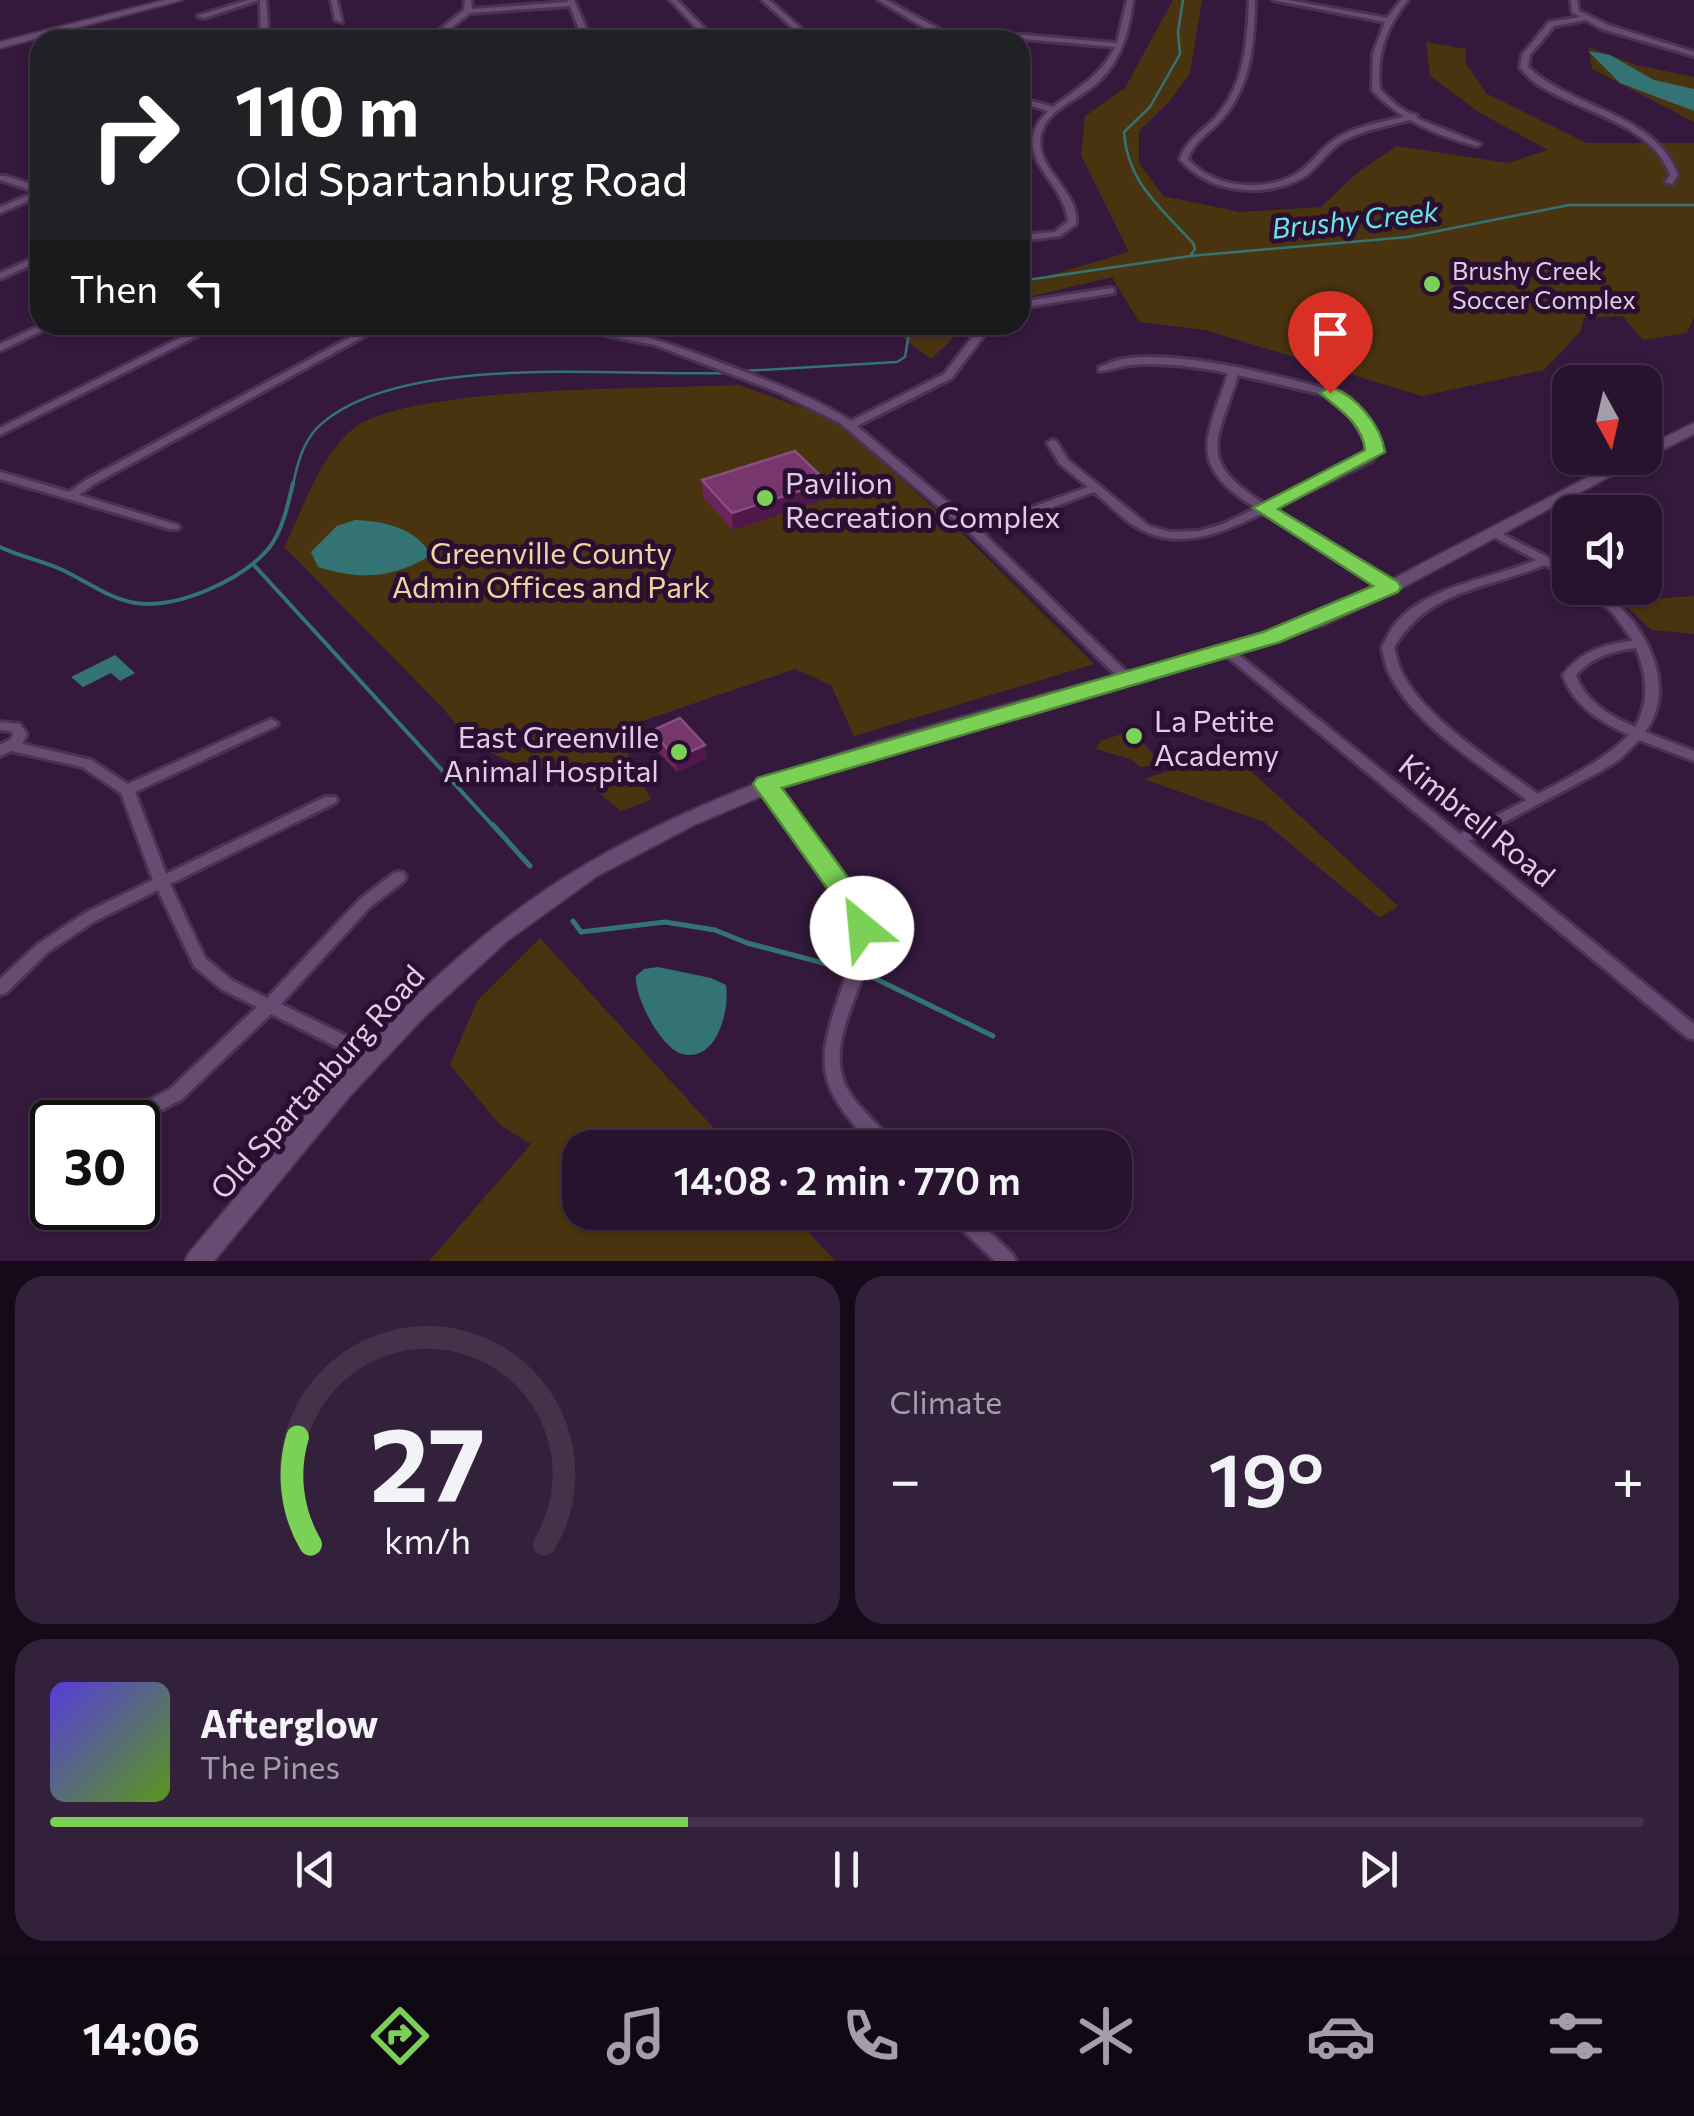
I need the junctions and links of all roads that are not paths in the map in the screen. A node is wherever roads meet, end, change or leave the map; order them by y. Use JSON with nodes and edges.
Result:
{"nodes":[{"id":1,"x":176,"y":0,"type":"edge"},
{"id":2,"x":260,"y":0,"type":"edge"},
{"id":3,"x":334,"y":0,"type":"edge"},
{"id":4,"x":468,"y":0,"type":"edge"},
{"id":5,"x":673,"y":0,"type":"edge"},
{"id":6,"x":765,"y":0,"type":"edge"},
{"id":7,"x":881,"y":0,"type":"edge"},
{"id":8,"x":1130,"y":0,"type":"edge"},
{"id":9,"x":1252,"y":0,"type":"edge"},
{"id":10,"x":1276,"y":0,"type":"edge"},
{"id":11,"x":1405,"y":0,"type":"edge"},
{"id":12,"x":1574,"y":0,"type":"edge"},
{"id":13,"x":571,"y":2,"type":"edge"},
{"id":14,"x":468,"y":11,"type":"junction"},
{"id":15,"x":202,"y":16,"type":"dead end"},
{"id":16,"x":1584,"y":18,"type":"junction"},
{"id":17,"x":339,"y":20,"type":"dead end"},
{"id":18,"x":1386,"y":20,"type":"junction"},
{"id":19,"x":59,"y":30,"type":"edge"},
{"id":20,"x":263,"y":30,"type":"edge"},
{"id":21,"x":444,"y":30,"type":"edge"},
{"id":22,"x":582,"y":30,"type":"edge"},
{"id":23,"x":702,"y":30,"type":"edge"},
{"id":24,"x":799,"y":30,"type":"edge"},
{"id":25,"x":929,"y":30,"type":"edge"},
{"id":26,"x":30,"y":37,"type":"edge"},
{"id":27,"x":1030,"y":38,"type":"edge"},
{"id":28,"x":0,"y":45,"type":"edge"},
{"id":29,"x":1120,"y":45,"type":"junction"},
{"id":30,"x":1694,"y":54,"type":"edge"},
{"id":31,"x":1030,"y":103,"type":"edge"},
{"id":32,"x":1054,"y":110,"type":"junction"},
{"id":33,"x":1414,"y":117,"type":"junction"},
{"id":34,"x":1477,"y":144,"type":"dead end"},
{"id":35,"x":1030,"y":150,"type":"edge"},
{"id":36,"x":1036,"y":150,"type":"junction"},
{"id":37,"x":3,"y":178,"type":"dead end"},
{"id":38,"x":1669,"y":182,"type":"dead end"},
{"id":39,"x":30,"y":188,"type":"edge"},
{"id":40,"x":30,"y":196,"type":"edge"},
{"id":41,"x":0,"y":210,"type":"edge"},
{"id":42,"x":1030,"y":235,"type":"edge"},
{"id":43,"x":30,"y":262,"type":"edge"},
{"id":44,"x":0,"y":276,"type":"edge"},
{"id":45,"x":1111,"y":291,"type":"dead end"},
{"id":46,"x":1030,"y":303,"type":"edge"},
{"id":47,"x":30,"y":334,"type":"edge"},
{"id":48,"x":194,"y":335,"type":"edge"},
{"id":49,"x":362,"y":335,"type":"edge"},
{"id":50,"x":622,"y":335,"type":"edge"},
{"id":51,"x":979,"y":335,"type":"edge"},
{"id":52,"x":0,"y":348,"type":"edge"},
{"id":53,"x":1104,"y":369,"type":"dead end"},
{"id":54,"x":1233,"y":373,"type":"junction"},
{"id":55,"x":851,"y":426,"type":"junction"},
{"id":56,"x":1694,"y":428,"type":"edge"},
{"id":57,"x":0,"y":432,"type":"edge"},
{"id":58,"x":1052,"y":443,"type":"dead end"},
{"id":59,"x":1662,"y":444,"type":"edge"},
{"id":60,"x":0,"y":475,"type":"edge"},
{"id":61,"x":1603,"y":475,"type":"edge"},
{"id":62,"x":1096,"y":488,"type":"junction"},
{"id":63,"x":69,"y":497,"type":"junction"},
{"id":64,"x":1263,"y":508,"type":"junction"},
{"id":65,"x":174,"y":527,"type":"dead end"},
{"id":66,"x":975,"y":532,"type":"junction"},
{"id":67,"x":1494,"y":532,"type":"junction"},
{"id":68,"x":1545,"y":561,"type":"junction"},
{"id":69,"x":1552,"y":565,"type":"edge"},
{"id":70,"x":1390,"y":587,"type":"junction"},
{"id":71,"x":1611,"y":605,"type":"edge"},
{"id":72,"x":1642,"y":644,"type":"junction"},
{"id":73,"x":1225,"y":650,"type":"junction"},
{"id":74,"x":1128,"y":678,"type":"junction"},
{"id":75,"x":271,"y":723,"type":"dead end"},
{"id":76,"x":0,"y":726,"type":"edge"},
{"id":77,"x":1640,"y":732,"type":"junction"},
{"id":78,"x":6,"y":749,"type":"edge"},
{"id":79,"x":1694,"y":756,"type":"edge"},
{"id":80,"x":766,"y":784,"type":"junction"},
{"id":81,"x":127,"y":790,"type":"junction"},
{"id":82,"x":330,"y":800,"type":"dead end"},
{"id":83,"x":1537,"y":800,"type":"junction"},
{"id":84,"x":1460,"y":840,"type":"junction"},
{"id":85,"x":399,"y":877,"type":"dead end"},
{"id":86,"x":161,"y":881,"type":"junction"},
{"id":87,"x":0,"y":990,"type":"edge"},
{"id":88,"x":268,"y":1006,"type":"junction"},
{"id":89,"x":1694,"y":1034,"type":"edge"},
{"id":90,"x":370,"y":1056,"type":"junction"},
{"id":91,"x":160,"y":1103,"type":"edge"},
{"id":92,"x":870,"y":1130,"type":"edge"},
{"id":93,"x":975,"y":1230,"type":"edge"},
{"id":94,"x":198,"y":1261,"type":"edge"},
{"id":95,"x":1008,"y":1261,"type":"edge"}],
"edges":[{"from":1,"to":19,"type":"main road"},
{"from":2,"to":15,"type":"street"},
{"from":2,"to":20,"type":"street"},
{"from":3,"to":17,"type":"street"},
{"from":4,"to":14,"type":"street"},
{"from":5,"to":23,"type":"street"},
{"from":6,"to":24,"type":"street"},
{"from":7,"to":25,"type":"street"},
{"from":8,"to":29,"type":"street"},
{"from":9,"to":33,"type":"street"},
{"from":10,"to":18,"type":"street"},
{"from":11,"to":18,"type":"street"},
{"from":12,"to":16,"type":"street"},
{"from":13,"to":14,"type":"street"},
{"from":13,"to":22,"type":"street"},
{"from":14,"to":21,"type":"street"},
{"from":16,"to":30,"type":"street"},
{"from":16,"to":38,"type":"street"},
{"from":18,"to":33,"type":"street"},
{"from":26,"to":28,"type":"main road"},
{"from":27,"to":29,"type":"street"},
{"from":29,"to":32,"type":"street"},
{"from":31,"to":32,"type":"street"},
{"from":32,"to":36,"type":"street"},
{"from":33,"to":34,"type":"street"},
{"from":35,"to":36,"type":"street"},
{"from":36,"to":42,"type":"street"},
{"from":37,"to":39,"type":"street"},
{"from":40,"to":41,"type":"street"},
{"from":43,"to":44,"type":"street"},
{"from":45,"to":46,"type":"street"},
{"from":47,"to":52,"type":"street"},
{"from":48,"to":57,"type":"street"},
{"from":49,"to":63,"type":"street"},
{"from":50,"to":55,"type":"street"},
{"from":51,"to":55,"type":"street"},
{"from":53,"to":54,"type":"street"},
{"from":54,"to":64,"type":"street"},
{"from":54,"to":64,"type":"street"},
{"from":55,"to":66,"type":"street"},
{"from":56,"to":59,"type":"main road"},
{"from":58,"to":62,"type":"street"},
{"from":60,"to":63,"type":"street"},
{"from":61,"to":67,"type":"main road","name":"Old Spartanburg Road"},
{"from":62,"to":64,"type":"street"},
{"from":62,"to":66,"type":"street"},
{"from":63,"to":65,"type":"street"},
{"from":64,"to":70,"type":"street"},
{"from":66,"to":74,"type":"street"},
{"from":67,"to":68,"type":"street"},
{"from":67,"to":70,"type":"main road","name":"Old Spartanburg Road"},
{"from":68,"to":69,"type":"street"},
{"from":68,"to":83,"type":"street"},
{"from":70,"to":73,"type":"main road","name":"Old Spartanburg Road"},
{"from":71,"to":72,"type":"street"},
{"from":72,"to":77,"type":"street"},
{"from":72,"to":77,"type":"street"},
{"from":73,"to":74,"type":"main road","name":"Old Spartanburg Road"},
{"from":73,"to":84,"type":"street","name":"Kimbrell Road"},
{"from":74,"to":80,"type":"main road","name":"Old Spartanburg Road"},
{"from":75,"to":81,"type":"street"},
{"from":76,"to":78,"type":"street"},
{"from":77,"to":79,"type":"street"},
{"from":77,"to":83,"type":"street"},
{"from":78,"to":81,"type":"street"},
{"from":80,"to":90,"type":"main road","name":"Old Spartanburg Road"},
{"from":80,"to":92,"type":"street"},
{"from":81,"to":86,"type":"street"},
{"from":82,"to":86,"type":"street"},
{"from":83,"to":84,"type":"street"},
{"from":84,"to":89,"type":"street","name":"Kimbrell Road"},
{"from":85,"to":88,"type":"street"},
{"from":86,"to":87,"type":"street"},
{"from":86,"to":88,"type":"street"},
{"from":88,"to":90,"type":"street"},
{"from":88,"to":91,"type":"street"},
{"from":90,"to":94,"type":"main road","name":"Old Spartanburg Road"},
{"from":93,"to":95,"type":"street"}]}
